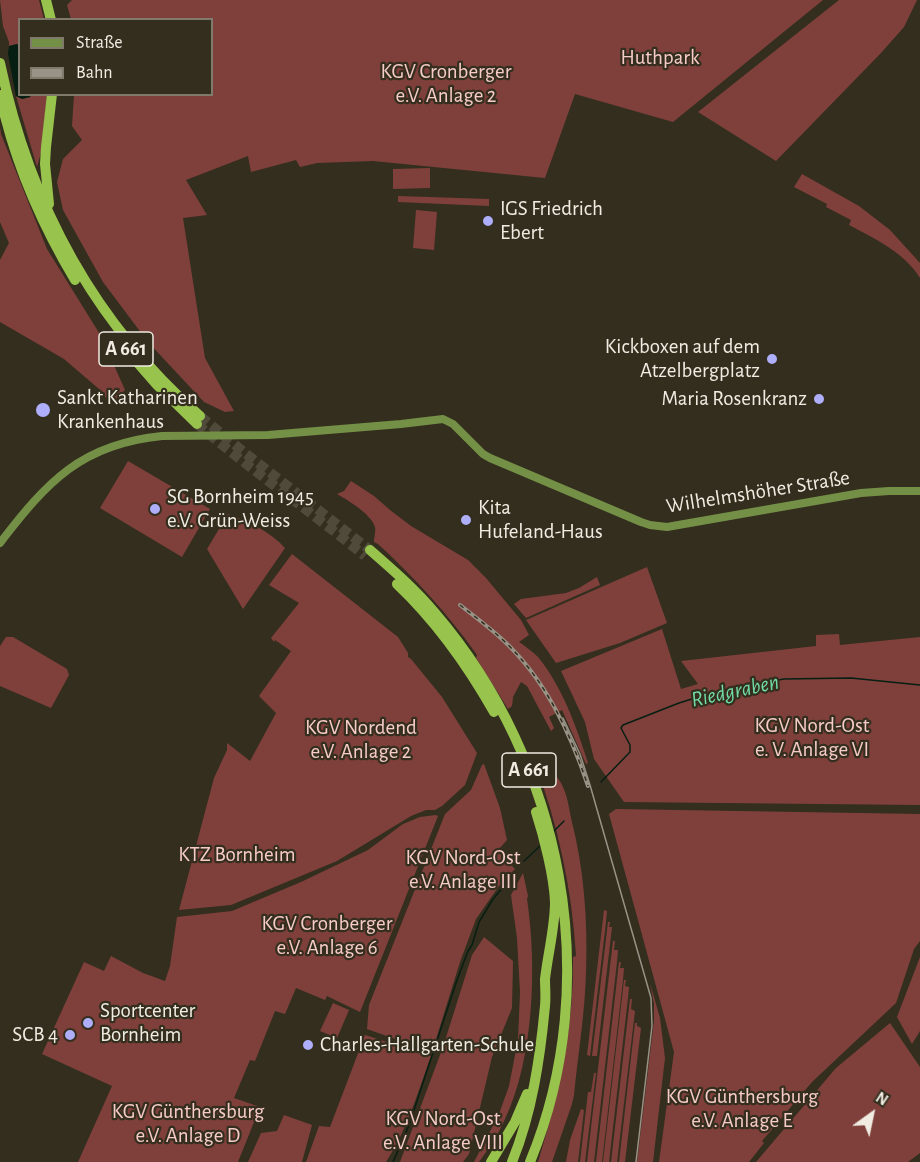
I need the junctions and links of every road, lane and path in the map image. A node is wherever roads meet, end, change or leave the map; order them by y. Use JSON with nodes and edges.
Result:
{"nodes":[{"id":1,"x":46,"y":0,"type":"edge"},
{"id":2,"x":50,"y":18,"type":"edge"},
{"id":3,"x":0,"y":63,"type":"edge"},
{"id":4,"x":0,"y":95,"type":"edge"},
{"id":5,"x":52,"y":96,"type":"edge"},
{"id":6,"x":51,"y":216,"type":"junction"},
{"id":7,"x":920,"y":491,"type":"edge"},
{"id":8,"x":0,"y":543,"type":"edge"},
{"id":9,"x":368,"y":553,"type":"tunnel mouth"},
{"id":10,"x":557,"y":890,"type":"junction"},
{"id":11,"x":535,"y":1078,"type":"junction"},
{"id":12,"x":491,"y":1162,"type":"edge"},
{"id":13,"x":512,"y":1162,"type":"edge"},
{"id":14,"x":530,"y":1162,"type":"edge"}],
"edges":[{"from":1,"to":2,"type":"highway"},
{"from":3,"to":6,"type":"highway","number":"A 661"},
{"from":4,"to":6,"type":"highway","number":"A 661"},
{"from":5,"to":6,"type":"highway"},
{"from":7,"to":8,"type":"main road","name":"Wilhelmshöher Straße"},
{"from":9,"to":10,"type":"highway","number":"A 661"},
{"from":10,"to":11,"type":"highway","number":"A 661"},
{"from":10,"to":14,"type":"highway","number":"A 661"},
{"from":11,"to":12,"type":"highway"},
{"from":11,"to":13,"type":"highway","number":"A 661"}]}
